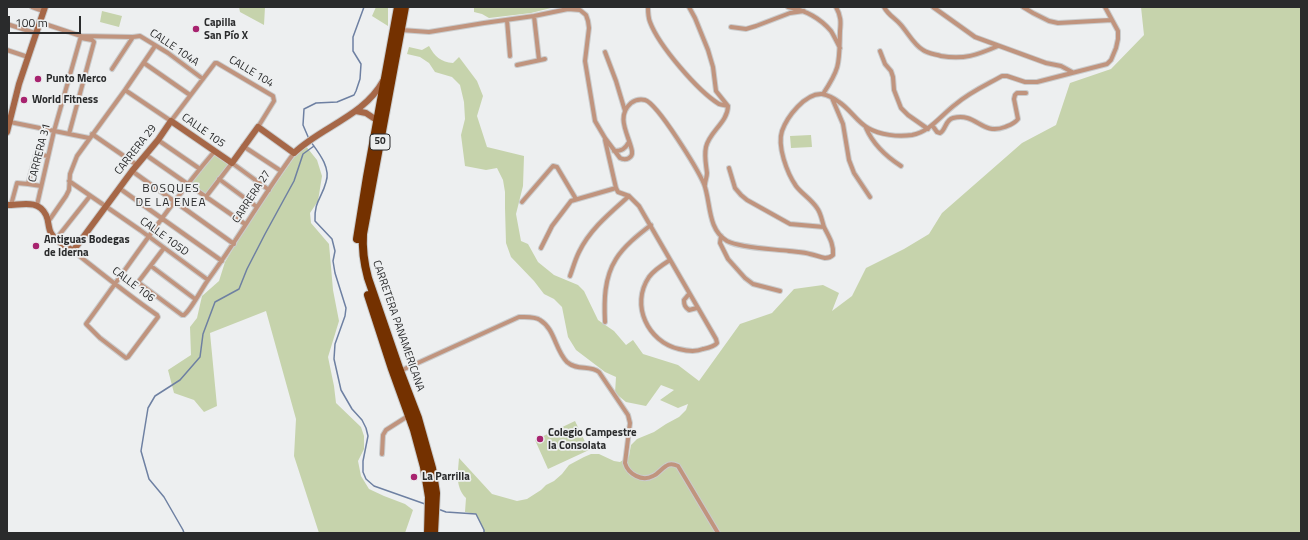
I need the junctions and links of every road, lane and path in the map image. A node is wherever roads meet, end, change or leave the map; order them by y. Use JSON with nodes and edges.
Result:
{"nodes":[{"id":1,"x":32,"y":7,"type":"edge"},
{"id":2,"x":398,"y":7,"type":"edge"},
{"id":3,"x":405,"y":7,"type":"edge"},
{"id":4,"x":648,"y":7,"type":"edge"},
{"id":5,"x":689,"y":7,"type":"edge"},
{"id":6,"x":788,"y":7,"type":"edge"},
{"id":7,"x":836,"y":7,"type":"edge"},
{"id":8,"x":884,"y":7,"type":"edge"},
{"id":9,"x":933,"y":7,"type":"edge"},
{"id":10,"x":1023,"y":7,"type":"edge"},
{"id":11,"x":1105,"y":7,"type":"edge"},
{"id":12,"x":568,"y":8,"type":"edge"},
{"id":13,"x":44,"y":9,"type":"edge"},
{"id":14,"x":804,"y":11,"type":"junction"},
{"id":15,"x":534,"y":16,"type":"junction"},
{"id":16,"x":507,"y":20,"type":"junction"},
{"id":17,"x":1112,"y":20,"type":"junction"},
{"id":18,"x":40,"y":22,"type":"junction"},
{"id":19,"x":7,"y":24,"type":"edge"},
{"id":20,"x":731,"y":27,"type":"dead end"},
{"id":21,"x":401,"y":30,"type":"junction"},
{"id":22,"x":35,"y":33,"type":"junction"},
{"id":23,"x":81,"y":37,"type":"junction"},
{"id":24,"x":133,"y":37,"type":"junction"},
{"id":25,"x":155,"y":46,"type":"junction"},
{"id":26,"x":998,"y":46,"type":"junction"},
{"id":27,"x":840,"y":48,"type":"junction"},
{"id":28,"x":7,"y":50,"type":"edge"},
{"id":29,"x":880,"y":51,"type":"dead end"},
{"id":30,"x":605,"y":52,"type":"dead end"},
{"id":31,"x":510,"y":56,"type":"dead end"},
{"id":32,"x":28,"y":57,"type":"junction"},
{"id":33,"x":545,"y":59,"type":"dead end"},
{"id":34,"x":540,"y":60,"type":"junction"},
{"id":35,"x":144,"y":63,"type":"junction"},
{"id":36,"x":217,"y":63,"type":"joint"},
{"id":37,"x":517,"y":65,"type":"dead end"},
{"id":38,"x":112,"y":69,"type":"dead end"},
{"id":39,"x":1072,"y":72,"type":"junction"},
{"id":40,"x":386,"y":75,"type":"junction"},
{"id":41,"x":203,"y":79,"type":"junction"},
{"id":42,"x":125,"y":90,"type":"junction"},
{"id":43,"x":1026,"y":93,"type":"dead end"},
{"id":44,"x":823,"y":94,"type":"junction"},
{"id":45,"x":190,"y":95,"type":"junction"},
{"id":46,"x":832,"y":98,"type":"junction"},
{"id":47,"x":728,"y":106,"type":"junction"},
{"id":48,"x":356,"y":111,"type":"junction"},
{"id":49,"x":625,"y":111,"type":"junction"},
{"id":50,"x":171,"y":121,"type":"junction"},
{"id":51,"x":378,"y":121,"type":"junction"},
{"id":52,"x":10,"y":122,"type":"junction"},
{"id":53,"x":932,"y":125,"type":"junction"},
{"id":54,"x":258,"y":127,"type":"junction"},
{"id":55,"x":866,"y":127,"type":"junction"},
{"id":56,"x":928,"y":129,"type":"junction"},
{"id":57,"x":54,"y":131,"type":"junction"},
{"id":58,"x":7,"y":132,"type":"edge"},
{"id":59,"x":69,"y":134,"type":"junction"},
{"id":60,"x":90,"y":136,"type":"junction"},
{"id":61,"x":605,"y":138,"type":"junction"},
{"id":62,"x":158,"y":140,"type":"junction"},
{"id":63,"x":629,"y":142,"type":"junction"},
{"id":64,"x":243,"y":146,"type":"junction"},
{"id":65,"x":614,"y":151,"type":"junction"},
{"id":66,"x":214,"y":152,"type":"junction"},
{"id":67,"x":294,"y":153,"type":"junction"},
{"id":68,"x":146,"y":155,"type":"junction"},
{"id":69,"x":48,"y":156,"type":"junction"},
{"id":70,"x":232,"y":162,"type":"junction"},
{"id":71,"x":137,"y":166,"type":"junction"},
{"id":72,"x":901,"y":166,"type":"dead end"},
{"id":73,"x":729,"y":168,"type":"dead end"},
{"id":74,"x":200,"y":169,"type":"junction"},
{"id":75,"x":132,"y":171,"type":"junction"},
{"id":76,"x":281,"y":171,"type":"junction"},
{"id":77,"x":219,"y":179,"type":"junction"},
{"id":78,"x":69,"y":181,"type":"junction"},
{"id":79,"x":28,"y":184,"type":"junction"},
{"id":80,"x":188,"y":185,"type":"junction"},
{"id":81,"x":41,"y":186,"type":"junction"},
{"id":82,"x":704,"y":186,"type":"junction"},
{"id":83,"x":119,"y":188,"type":"junction"},
{"id":84,"x":616,"y":188,"type":"junction"},
{"id":85,"x":269,"y":190,"type":"junction"},
{"id":86,"x":90,"y":196,"type":"junction"},
{"id":87,"x":629,"y":196,"type":"junction"},
{"id":88,"x":870,"y":197,"type":"dead end"},
{"id":89,"x":205,"y":198,"type":"junction"},
{"id":90,"x":576,"y":199,"type":"junction"},
{"id":91,"x":174,"y":202,"type":"junction"},
{"id":92,"x":522,"y":202,"type":"dead end"},
{"id":93,"x":9,"y":205,"type":"edge"},
{"id":94,"x":37,"y":205,"type":"junction"},
{"id":95,"x":105,"y":206,"type":"junction"},
{"id":96,"x":257,"y":207,"type":"junction"},
{"id":97,"x":162,"y":219,"type":"junction"},
{"id":98,"x":48,"y":222,"type":"junction"},
{"id":99,"x":245,"y":224,"type":"junction"},
{"id":100,"x":651,"y":225,"type":"junction"},
{"id":101,"x":824,"y":227,"type":"junction"},
{"id":102,"x":721,"y":236,"type":"junction"},
{"id":103,"x":149,"y":237,"type":"junction"},
{"id":104,"x":56,"y":239,"type":"junction"},
{"id":105,"x":234,"y":244,"type":"junction"},
{"id":106,"x":164,"y":248,"type":"junction"},
{"id":107,"x":541,"y":248,"type":"dead end"},
{"id":108,"x":73,"y":251,"type":"junction"},
{"id":109,"x":670,"y":260,"type":"junction"},
{"id":110,"x":222,"y":261,"type":"junction"},
{"id":111,"x":151,"y":266,"type":"junction"},
{"id":112,"x":570,"y":276,"type":"dead end"},
{"id":113,"x":208,"y":280,"type":"junction"},
{"id":114,"x":116,"y":284,"type":"junction"},
{"id":115,"x":780,"y":291,"type":"dead end"},
{"id":116,"x":689,"y":294,"type":"junction"},
{"id":117,"x":195,"y":299,"type":"junction"},
{"id":118,"x":697,"y":308,"type":"junction"},
{"id":119,"x":605,"y":322,"type":"dead end"},
{"id":120,"x":400,"y":371,"type":"junction"},
{"id":121,"x":408,"y":416,"type":"junction"},
{"id":122,"x":418,"y":418,"type":"junction"},
{"id":123,"x":414,"y":430,"type":"junction"},
{"id":124,"x":423,"y":450,"type":"junction"},
{"id":125,"x":382,"y":454,"type":"dead end"},
{"id":126,"x":424,"y":533,"type":"edge"},
{"id":127,"x":434,"y":533,"type":"edge"},
{"id":128,"x":440,"y":533,"type":"edge"},
{"id":129,"x":718,"y":533,"type":"edge"}],
"edges":[{"from":1,"to":13,"type":"street"},
{"from":2,"to":40,"type":"highway","name":"CARRETERA PANAMERICANA","number":"50"},
{"from":3,"to":21,"type":"highway","name":"CARRETERA PANAMERICANA","number":"50"},
{"from":4,"to":47,"type":"street"},
{"from":5,"to":47,"type":"street"},
{"from":6,"to":14,"type":"street"},
{"from":7,"to":27,"type":"street"},
{"from":8,"to":26,"type":"street"},
{"from":9,"to":26,"type":"street"},
{"from":10,"to":17,"type":"street"},
{"from":11,"to":17,"type":"street"},
{"from":12,"to":15,"type":"street"},
{"from":12,"to":61,"type":"street"},
{"from":13,"to":18,"type":"street"},
{"from":14,"to":20,"type":"street"},
{"from":14,"to":27,"type":"street"},
{"from":15,"to":16,"type":"street"},
{"from":15,"to":34,"type":"street"},
{"from":16,"to":21,"type":"street"},
{"from":16,"to":31,"type":"street"},
{"from":17,"to":39,"type":"street"},
{"from":18,"to":22,"type":"street"},
{"from":18,"to":23,"type":"street","name":"CALLE 104A"},
{"from":19,"to":22,"type":"street"},
{"from":21,"to":120,"type":"highway","name":"CARRETERA PANAMERICANA","number":"50"},
{"from":22,"to":32,"type":"street"},
{"from":23,"to":24,"type":"street","name":"CALLE 104A"},
{"from":23,"to":57,"type":"street","name":"CARRERA 31"},
{"from":23,"to":59,"type":"street","name":"CALLE 104A"},
{"from":24,"to":25,"type":"street","name":"CALLE 104A"},
{"from":24,"to":38,"type":"street"},
{"from":25,"to":35,"type":"street"},
{"from":25,"to":41,"type":"street","name":"CALLE 104A"},
{"from":26,"to":39,"type":"street"},
{"from":27,"to":44,"type":"street"},
{"from":28,"to":32,"type":"street"},
{"from":29,"to":56,"type":"street"},
{"from":30,"to":49,"type":"street"},
{"from":32,"to":52,"type":"street"},
{"from":33,"to":34,"type":"street"},
{"from":34,"to":37,"type":"street"},
{"from":35,"to":42,"type":"street"},
{"from":35,"to":45,"type":"street"},
{"from":36,"to":41,"type":"street","name":"CARRERA 29"},
{"from":36,"to":54,"type":"street","name":"CALLE 104"},
{"from":39,"to":53,"type":"street"},
{"from":40,"to":48,"type":"street","name":"CARRERA 27"},
{"from":40,"to":51,"type":"highway","name":"CARRETERA PANAMERICANA","number":"50"},
{"from":41,"to":45,"type":"street","name":"CARRERA 29"},
{"from":42,"to":50,"type":"street","name":"CALLE 105"},
{"from":42,"to":60,"type":"street"},
{"from":43,"to":53,"type":"street"},
{"from":44,"to":46,"type":"street"},
{"from":44,"to":101,"type":"street"},
{"from":45,"to":50,"type":"street","name":"CARRERA 29"},
{"from":46,"to":55,"type":"street"},
{"from":46,"to":88,"type":"street"},
{"from":47,"to":82,"type":"street"},
{"from":48,"to":51,"type":"street"},
{"from":48,"to":67,"type":"street","name":"CARRERA 27"},
{"from":49,"to":63,"type":"street"},
{"from":49,"to":82,"type":"street"},
{"from":50,"to":62,"type":"street","name":"CARRERA 29"},
{"from":50,"to":66,"type":"street","name":"CALLE 105"},
{"from":51,"to":121,"type":"highway","name":"CARRETERA PANAMERICANA","number":"50"},
{"from":52,"to":57,"type":"street"},
{"from":52,"to":58,"type":"street"},
{"from":53,"to":56,"type":"street"},
{"from":54,"to":64,"type":"street"},
{"from":54,"to":67,"type":"street"},
{"from":55,"to":56,"type":"street"},
{"from":55,"to":72,"type":"street"},
{"from":57,"to":59,"type":"street"},
{"from":57,"to":69,"type":"street","name":"CARRERA 31"},
{"from":59,"to":60,"type":"street"},
{"from":60,"to":71,"type":"street"},
{"from":60,"to":78,"type":"street"},
{"from":61,"to":65,"type":"street"},
{"from":61,"to":84,"type":"street"},
{"from":62,"to":68,"type":"street","name":"CARRERA 29"},
{"from":62,"to":74,"type":"street"},
{"from":63,"to":65,"type":"street"},
{"from":63,"to":65,"type":"street"},
{"from":64,"to":70,"type":"street"},
{"from":64,"to":76,"type":"street"},
{"from":66,"to":70,"type":"street","name":"CALLE 105"},
{"from":66,"to":74,"type":"street"},
{"from":67,"to":76,"type":"street","name":"CARRERA 27"},
{"from":68,"to":71,"type":"street","name":"CARRERA 29"},
{"from":68,"to":80,"type":"street"},
{"from":69,"to":79,"type":"street"},
{"from":69,"to":81,"type":"street","name":"CARRERA 31"},
{"from":70,"to":77,"type":"street"},
{"from":70,"to":85,"type":"street","name":"CALLE 105"},
{"from":71,"to":75,"type":"street","name":"CARRERA 29"},
{"from":73,"to":101,"type":"street"},
{"from":74,"to":80,"type":"street"},
{"from":75,"to":83,"type":"street","name":"CARRERA 29"},
{"from":75,"to":91,"type":"street"},
{"from":76,"to":85,"type":"street","name":"CARRERA 27"},
{"from":77,"to":89,"type":"street"},
{"from":77,"to":96,"type":"street"},
{"from":78,"to":86,"type":"street","name":"CALLE 105D"},
{"from":78,"to":98,"type":"street"},
{"from":79,"to":81,"type":"street"},
{"from":79,"to":93,"type":"street"},
{"from":80,"to":89,"type":"street"},
{"from":80,"to":91,"type":"street"},
{"from":81,"to":94,"type":"street","name":"CARRERA 31"},
{"from":82,"to":102,"type":"street"},
{"from":83,"to":95,"type":"street","name":"CARRERA 29"},
{"from":83,"to":97,"type":"street"},
{"from":84,"to":87,"type":"street"},
{"from":84,"to":90,"type":"street"},
{"from":85,"to":96,"type":"street","name":"CARRERA 27"},
{"from":86,"to":95,"type":"street","name":"CALLE 105D"},
{"from":86,"to":104,"type":"street"},
{"from":87,"to":100,"type":"street"},
{"from":87,"to":112,"type":"street"},
{"from":89,"to":99,"type":"street"},
{"from":90,"to":92,"type":"street"},
{"from":90,"to":107,"type":"street"},
{"from":91,"to":97,"type":"street"},
{"from":91,"to":105,"type":"street"},
{"from":93,"to":94,"type":"street"},
{"from":94,"to":98,"type":"street","name":"CALLE 106"},
{"from":95,"to":103,"type":"street","name":"CALLE 105D"},
{"from":95,"to":108,"type":"street","name":"CARRERA 29"},
{"from":96,"to":99,"type":"street","name":"CARRERA 27"},
{"from":97,"to":103,"type":"street"},
{"from":97,"to":110,"type":"street"},
{"from":98,"to":104,"type":"street","name":"CALLE 106"},
{"from":99,"to":105,"type":"street","name":"CARRERA 27"},
{"from":100,"to":109,"type":"street"},
{"from":100,"to":119,"type":"street"},
{"from":101,"to":102,"type":"street"},
{"from":102,"to":115,"type":"street"},
{"from":103,"to":106,"type":"street","name":"CALLE 105D"},
{"from":103,"to":114,"type":"street"},
{"from":104,"to":108,"type":"street","name":"CALLE 106"},
{"from":105,"to":110,"type":"street","name":"CARRERA 27"},
{"from":106,"to":111,"type":"street"},
{"from":106,"to":113,"type":"street","name":"CALLE 105D"},
{"from":108,"to":114,"type":"street","name":"CALLE 106"},
{"from":109,"to":116,"type":"street"},
{"from":109,"to":118,"type":"street"},
{"from":110,"to":113,"type":"street","name":"CARRERA 27"},
{"from":111,"to":117,"type":"street"},
{"from":111,"to":117,"type":"street","name":"CARRERA 27"},
{"from":113,"to":117,"type":"street","name":"CARRERA 27"},
{"from":114,"to":114,"type":"street","name":"CALLE 106"},
{"from":116,"to":118,"type":"street"},
{"from":116,"to":118,"type":"street"},
{"from":120,"to":122,"type":"highway","name":"CARRETERA PANAMERICANA","number":"50"},
{"from":120,"to":129,"type":"street"},
{"from":121,"to":123,"type":"highway","name":"CARRETERA PANAMERICANA","number":"50"},
{"from":121,"to":125,"type":"street"},
{"from":122,"to":124,"type":"highway","name":"CARRETERA PANAMERICANA","number":"50"},
{"from":122,"to":128,"type":"highway"},
{"from":123,"to":124,"type":"highway","name":"CARRETERA PANAMERICANA","number":"50"},
{"from":123,"to":126,"type":"highway"},
{"from":124,"to":126,"type":"highway","name":"CARRETERA PANAMERICANA","number":"50"},
{"from":124,"to":127,"type":"highway","name":"CARRETERA PANAMERICANA","number":"50"}]}
